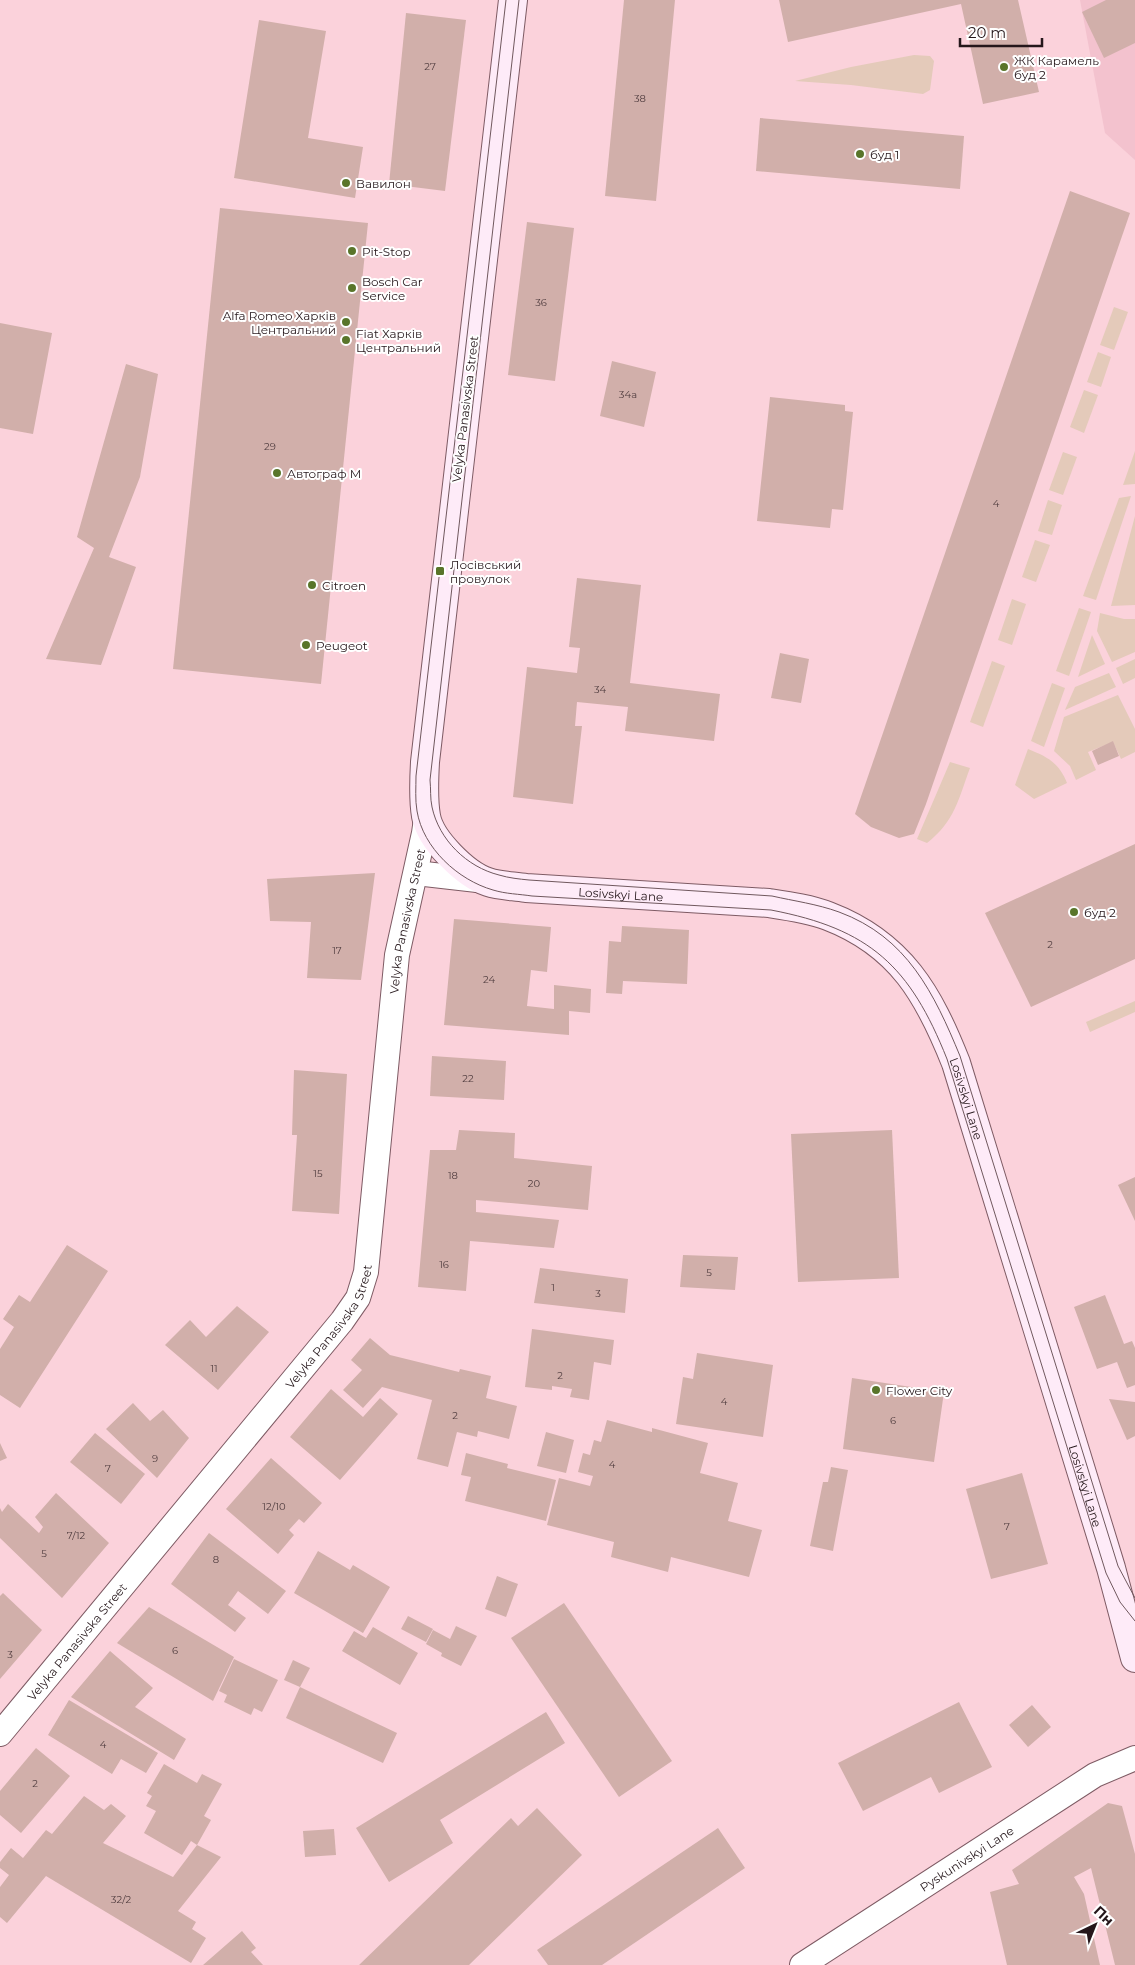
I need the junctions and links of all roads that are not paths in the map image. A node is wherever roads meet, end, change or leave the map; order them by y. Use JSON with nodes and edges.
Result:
{"nodes":[{"id":1,"x":513,"y":0,"type":"edge"},
{"id":2,"x":426,"y":818,"type":"junction"},
{"id":3,"x":450,"y":856,"type":"joint"},
{"id":4,"x":416,"y":873,"type":"junction"},
{"id":5,"x":487,"y":882,"type":"junction"},
{"id":6,"x":1135,"y":1658,"type":"edge"},
{"id":7,"x":0,"y":1734,"type":"edge"},
{"id":8,"x":1135,"y":1758,"type":"edge"},
{"id":9,"x":802,"y":1965,"type":"edge"}],
"edges":[{"from":1,"to":2,"type":"street","name":"Velyka Panasivska Street"},
{"from":2,"to":3,"type":"street","name":"Velyka Panasivska Street"},
{"from":2,"to":4,"type":"street","name":"Velyka Panasivska Street"},
{"from":3,"to":5,"type":"street","name":"Losivskyi Lane"},
{"from":4,"to":5,"type":"street","name":"Losivskyi Lane"},
{"from":4,"to":7,"type":"street","name":"Velyka Panasivska Street"},
{"from":5,"to":6,"type":"street","name":"Losivskyi Lane"},
{"from":8,"to":9,"type":"street","name":"Pyskunivskyi Lane"}]}
